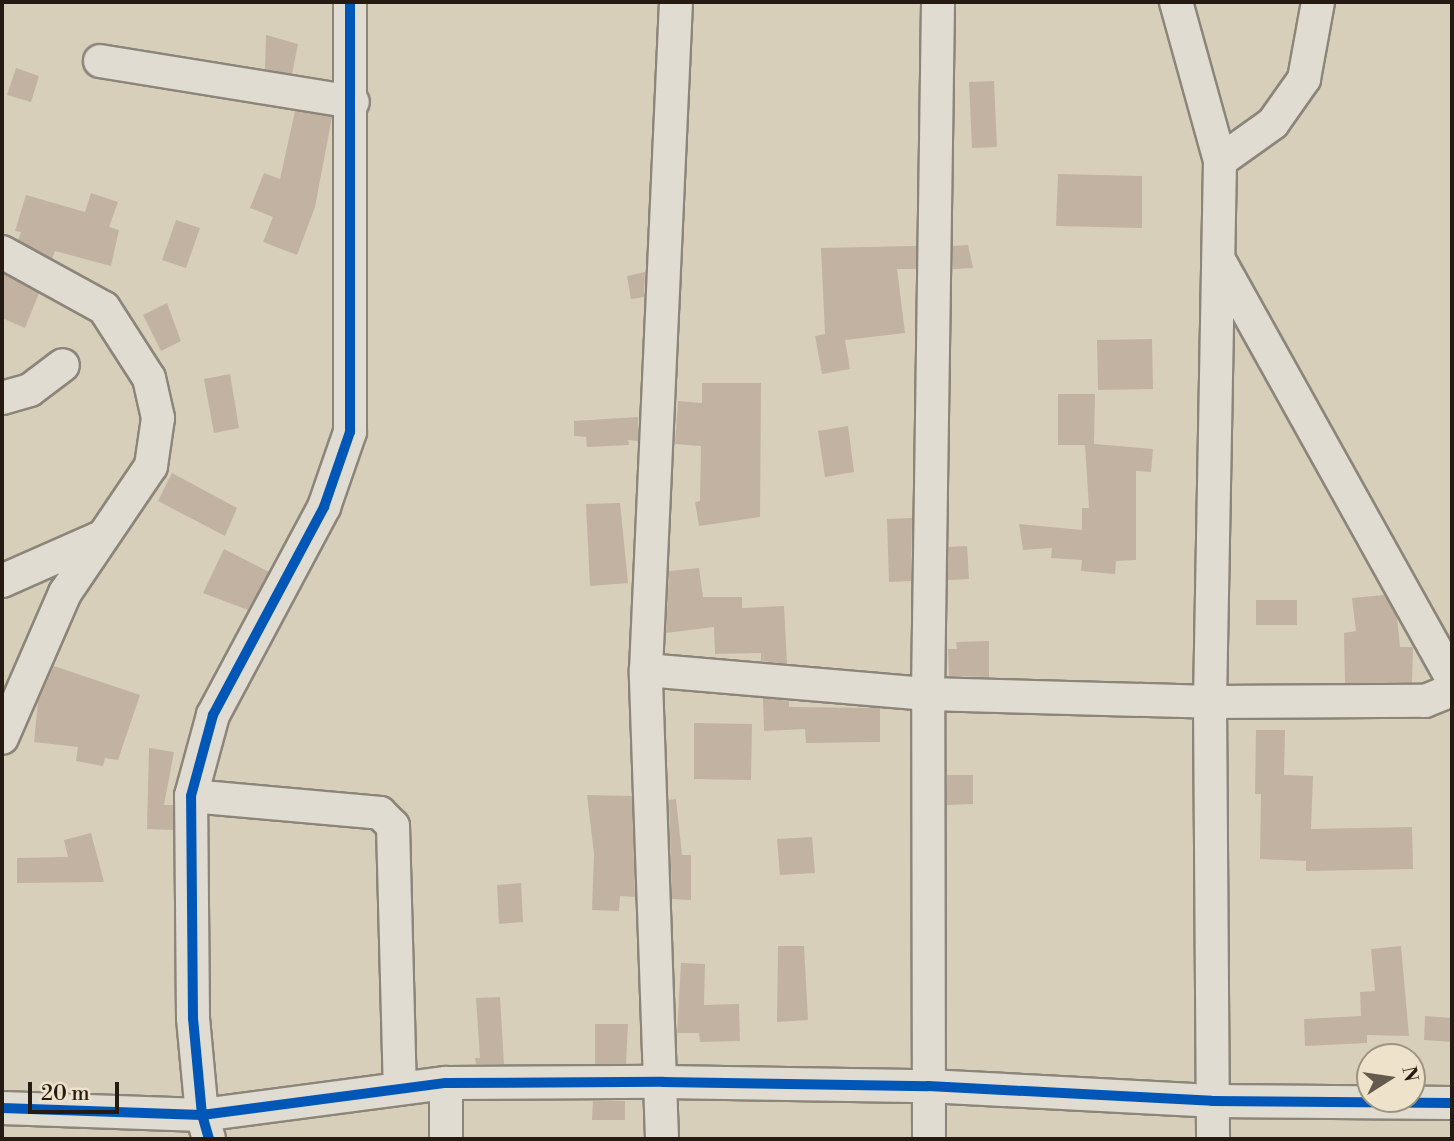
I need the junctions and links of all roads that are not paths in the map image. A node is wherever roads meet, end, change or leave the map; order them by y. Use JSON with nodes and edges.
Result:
{"nodes":[{"id":1,"x":350,"y":2,"type":"edge"},
{"id":2,"x":676,"y":2,"type":"edge"},
{"id":3,"x":938,"y":2,"type":"edge"},
{"id":4,"x":1176,"y":2,"type":"edge"},
{"id":5,"x":1318,"y":2,"type":"edge"},
{"id":6,"x":100,"y":61,"type":"dead end"},
{"id":7,"x":353,"y":102,"type":"junction"},
{"id":8,"x":1220,"y":161,"type":"junction"},
{"id":9,"x":2,"y":252,"type":"edge"},
{"id":10,"x":1219,"y":259,"type":"junction"},
{"id":11,"x":64,"y":365,"type":"dead end"},
{"id":12,"x":2,"y":398,"type":"edge"},
{"id":13,"x":99,"y":538,"type":"junction"},
{"id":14,"x":2,"y":581,"type":"edge"},
{"id":15,"x":646,"y":670,"type":"junction"},
{"id":16,"x":1452,"y":679,"type":"edge"},
{"id":17,"x":1452,"y":690,"type":"edge"},
{"id":18,"x":928,"y":694,"type":"junction"},
{"id":19,"x":1210,"y":702,"type":"junction"},
{"id":20,"x":2,"y":738,"type":"edge"},
{"id":21,"x":191,"y":796,"type":"junction"},
{"id":22,"x":663,"y":1082,"type":"junction"},
{"id":23,"x":446,"y":1083,"type":"junction"},
{"id":24,"x":928,"y":1086,"type":"junction"},
{"id":25,"x":400,"y":1087,"type":"junction"},
{"id":26,"x":1212,"y":1101,"type":"junction"},
{"id":27,"x":1452,"y":1102,"type":"edge"},
{"id":28,"x":2,"y":1108,"type":"edge"},
{"id":29,"x":200,"y":1131,"type":"edge"},
{"id":30,"x":446,"y":1139,"type":"edge"},
{"id":31,"x":662,"y":1139,"type":"edge"},
{"id":32,"x":929,"y":1139,"type":"edge"},
{"id":33,"x":1213,"y":1139,"type":"edge"}],
"edges":[{"from":1,"to":7,"type":"street"},
{"from":2,"to":15,"type":"street"},
{"from":3,"to":18,"type":"street"},
{"from":4,"to":8,"type":"street"},
{"from":5,"to":8,"type":"street"},
{"from":6,"to":7,"type":"street"},
{"from":7,"to":21,"type":"street"},
{"from":8,"to":10,"type":"street"},
{"from":9,"to":13,"type":"street"},
{"from":10,"to":16,"type":"street"},
{"from":10,"to":19,"type":"street"},
{"from":11,"to":12,"type":"street"},
{"from":13,"to":14,"type":"street"},
{"from":13,"to":20,"type":"street"},
{"from":15,"to":18,"type":"street"},
{"from":15,"to":22,"type":"street"},
{"from":17,"to":19,"type":"street"},
{"from":18,"to":19,"type":"street"},
{"from":18,"to":24,"type":"street"},
{"from":19,"to":26,"type":"street"},
{"from":21,"to":25,"type":"street"},
{"from":21,"to":29,"type":"street"},
{"from":22,"to":23,"type":"street"},
{"from":22,"to":24,"type":"street"},
{"from":22,"to":31,"type":"street"},
{"from":23,"to":25,"type":"street"},
{"from":23,"to":30,"type":"street"},
{"from":24,"to":26,"type":"street"},
{"from":24,"to":32,"type":"street"},
{"from":25,"to":29,"type":"street"},
{"from":26,"to":27,"type":"street"},
{"from":26,"to":33,"type":"street"},
{"from":28,"to":29,"type":"street"}]}
